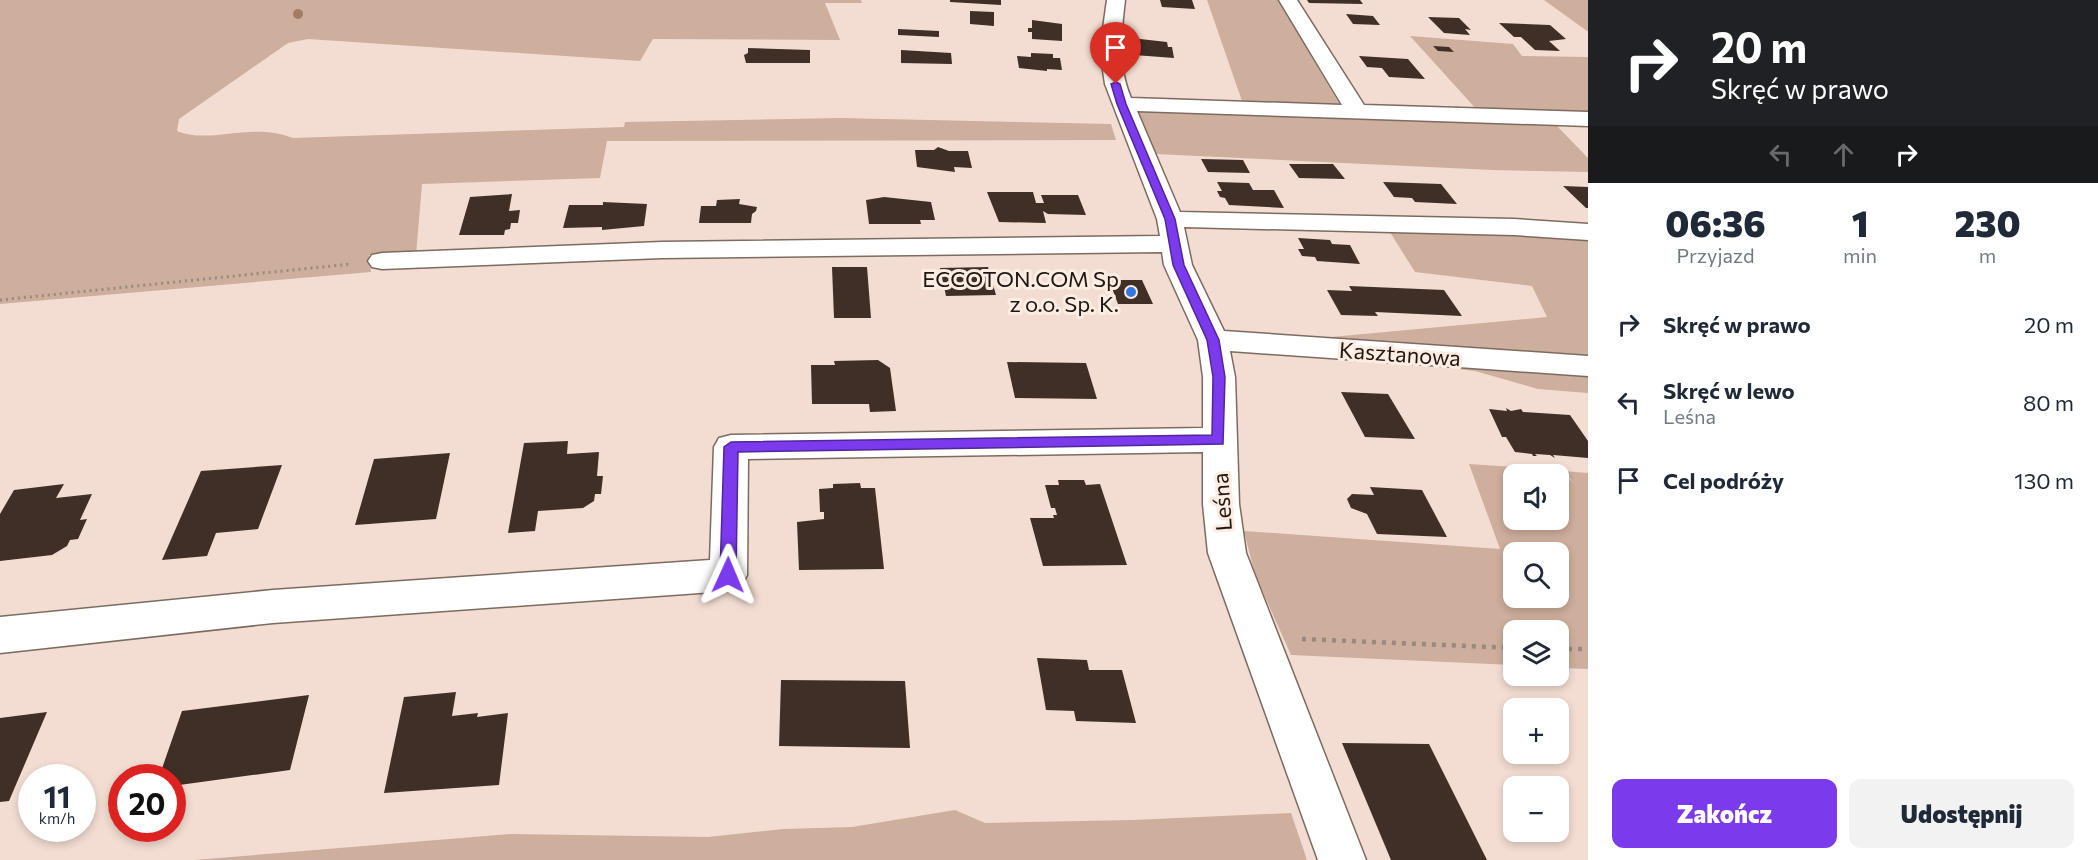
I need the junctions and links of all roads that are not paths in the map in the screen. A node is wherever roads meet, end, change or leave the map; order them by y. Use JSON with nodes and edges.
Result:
{"nodes":[{"id":1,"x":1116,"y":0,"type":"edge"},
{"id":2,"x":1288,"y":0,"type":"edge"},
{"id":3,"x":1121,"y":104,"type":"junction"},
{"id":4,"x":1357,"y":112,"type":"junction"},
{"id":5,"x":1588,"y":118,"type":"edge"},
{"id":6,"x":1172,"y":232,"type":"junction"},
{"id":7,"x":1588,"y":232,"type":"edge"},
{"id":8,"x":382,"y":261,"type":"road end"},
{"id":9,"x":1213,"y":340,"type":"junction"},
{"id":10,"x":1588,"y":366,"type":"edge"},
{"id":11,"x":1218,"y":440,"type":"junction"},
{"id":12,"x":0,"y":635,"type":"edge"},
{"id":13,"x":1342,"y":860,"type":"edge"}],
"edges":[{"from":1,"to":3,"type":"street","name":"Leśna"},
{"from":2,"to":4,"type":"street"},
{"from":3,"to":4,"type":"street"},
{"from":3,"to":6,"type":"street","name":"Leśna"},
{"from":4,"to":5,"type":"street"},
{"from":6,"to":7,"type":"street"},
{"from":6,"to":8,"type":"street"},
{"from":6,"to":9,"type":"street","name":"Leśna"},
{"from":9,"to":10,"type":"street","name":"Kasztanowa"},
{"from":9,"to":11,"type":"street","name":"Leśna"},
{"from":11,"to":12,"type":"street"},
{"from":11,"to":13,"type":"street","name":"Leśna"}]}
